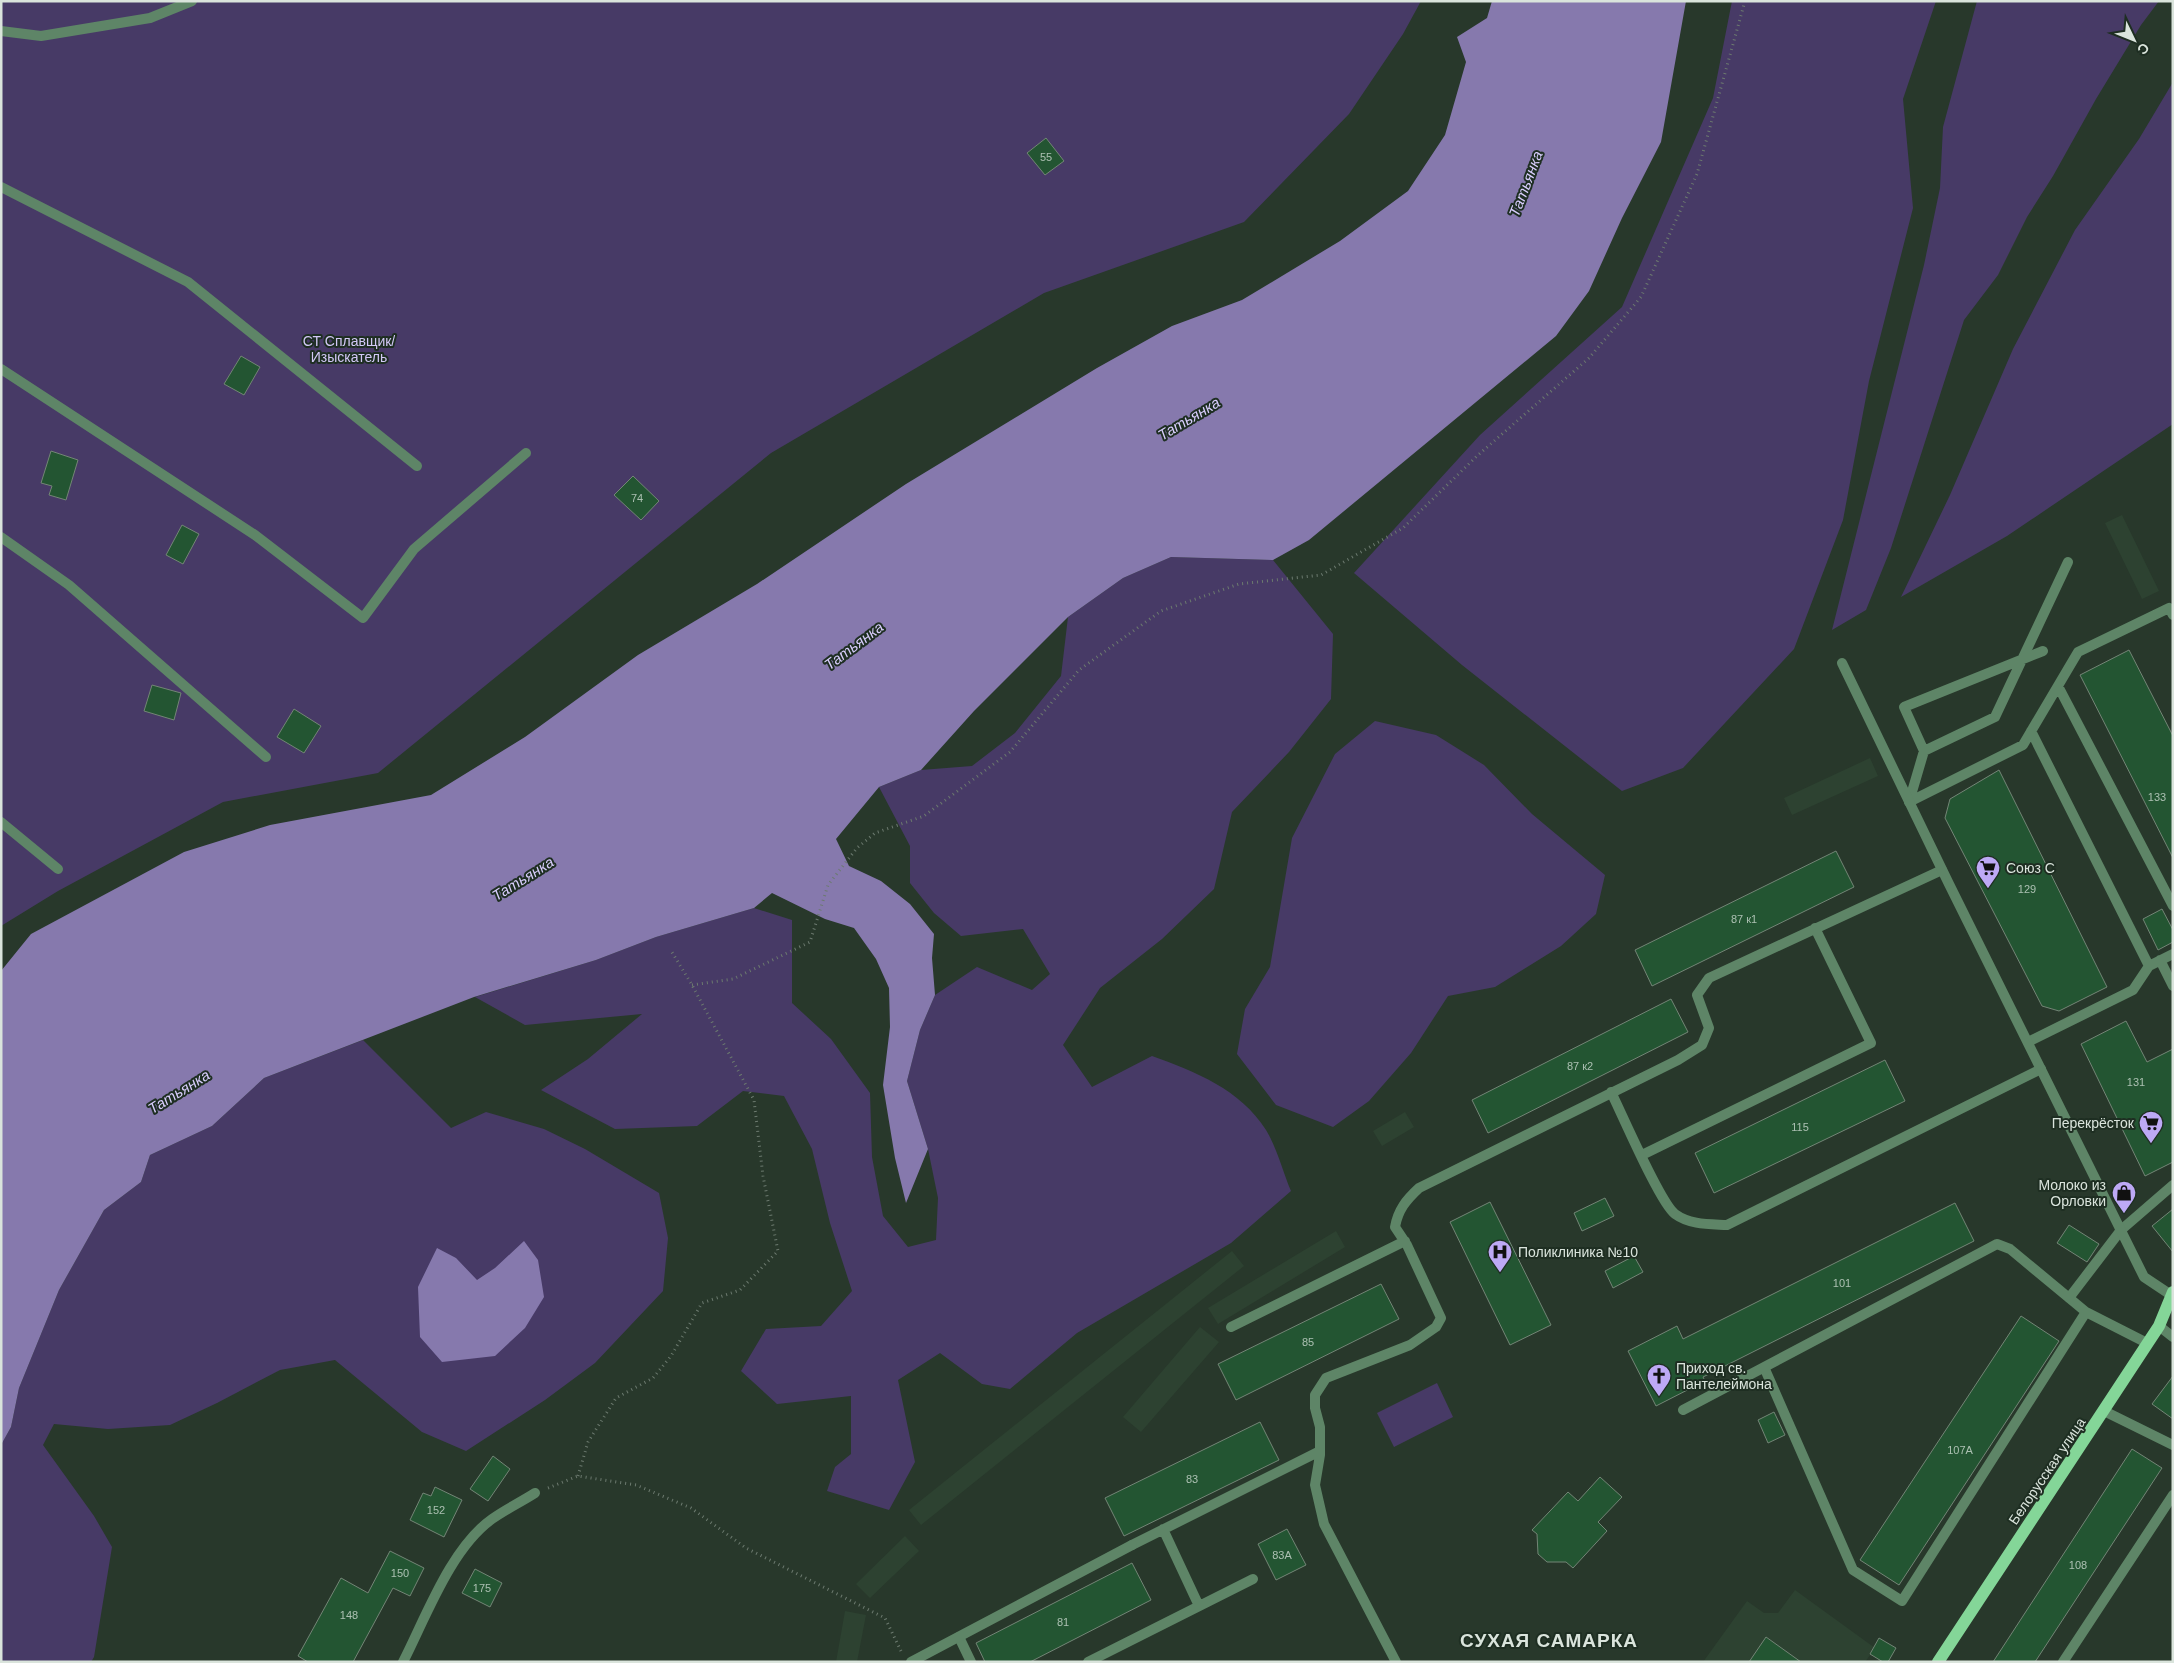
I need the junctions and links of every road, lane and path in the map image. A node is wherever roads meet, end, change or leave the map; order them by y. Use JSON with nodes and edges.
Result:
{"nodes":[{"id":1,"x":192,"y":1,"type":"edge"},
{"id":2,"x":1745,"y":1,"type":"edge"},
{"id":3,"x":1,"y":31,"type":"edge"},
{"id":4,"x":1,"y":187,"type":"edge"},
{"id":5,"x":1,"y":368,"type":"edge"},
{"id":6,"x":526,"y":453,"type":"dead end"},
{"id":7,"x":417,"y":466,"type":"dead end"},
{"id":8,"x":1,"y":537,"type":"edge"},
{"id":9,"x":2068,"y":562,"type":"dead end"},
{"id":10,"x":2173,"y":614,"type":"edge"},
{"id":11,"x":2043,"y":652,"type":"dead end"},
{"id":12,"x":2022,"y":660,"type":"junction"},
{"id":13,"x":1842,"y":662,"type":"dead end"},
{"id":14,"x":2058,"y":686,"type":"junction"},
{"id":15,"x":2031,"y":731,"type":"junction"},
{"id":16,"x":1924,"y":751,"type":"junction"},
{"id":17,"x":266,"y":758,"type":"dead end"},
{"id":18,"x":1909,"y":802,"type":"junction"},
{"id":19,"x":1,"y":822,"type":"edge"},
{"id":20,"x":58,"y":869,"type":"dead end"},
{"id":21,"x":1942,"y":870,"type":"junction"},
{"id":22,"x":2173,"y":906,"type":"edge"},
{"id":23,"x":1815,"y":928,"type":"junction"},
{"id":24,"x":670,"y":949,"type":"dead end"},
{"id":25,"x":2173,"y":954,"type":"edge"},
{"id":26,"x":2160,"y":960,"type":"junction"},
{"id":27,"x":2150,"y":966,"type":"junction"},
{"id":28,"x":692,"y":985,"type":"junction"},
{"id":29,"x":2173,"y":986,"type":"edge"},
{"id":30,"x":2028,"y":1042,"type":"junction"},
{"id":31,"x":2041,"y":1069,"type":"junction"},
{"id":32,"x":1611,"y":1092,"type":"junction"},
{"id":33,"x":1642,"y":1155,"type":"junction"},
{"id":34,"x":2173,"y":1185,"type":"edge"},
{"id":35,"x":2121,"y":1230,"type":"junction"},
{"id":36,"x":1404,"y":1241,"type":"junction"},
{"id":37,"x":2172,"y":1293,"type":"edge"},
{"id":38,"x":2069,"y":1298,"type":"junction"},
{"id":39,"x":2086,"y":1312,"type":"junction"},
{"id":40,"x":2159,"y":1326,"type":"junction"},
{"id":41,"x":1231,"y":1327,"type":"dead end"},
{"id":42,"x":2173,"y":1337,"type":"edge"},
{"id":43,"x":2148,"y":1343,"type":"junction"},
{"id":44,"x":1764,"y":1367,"type":"junction"},
{"id":45,"x":1683,"y":1410,"type":"dead end"},
{"id":46,"x":2104,"y":1411,"type":"junction"},
{"id":47,"x":2173,"y":1445,"type":"edge"},
{"id":48,"x":1320,"y":1451,"type":"junction"},
{"id":49,"x":578,"y":1476,"type":"junction"},
{"id":50,"x":536,"y":1493,"type":"joint"},
{"id":51,"x":2173,"y":1495,"type":"edge"},
{"id":52,"x":1163,"y":1529,"type":"junction"},
{"id":53,"x":1253,"y":1579,"type":"dead end"},
{"id":54,"x":1199,"y":1606,"type":"junction"},
{"id":55,"x":959,"y":1636,"type":"junction"},
{"id":56,"x":902,"y":1653,"type":"dead end"},
{"id":57,"x":403,"y":1662,"type":"edge"},
{"id":58,"x":911,"y":1662,"type":"edge"},
{"id":59,"x":971,"y":1662,"type":"edge"},
{"id":60,"x":1088,"y":1662,"type":"edge"},
{"id":61,"x":1396,"y":1662,"type":"edge"},
{"id":62,"x":1938,"y":1662,"type":"edge"},
{"id":63,"x":2062,"y":1662,"type":"edge"}],
"edges":[{"from":1,"to":3,"type":"street"},
{"from":2,"to":28,"type":"path"},
{"from":4,"to":7,"type":"street"},
{"from":5,"to":6,"type":"street"},
{"from":8,"to":17,"type":"street"},
{"from":9,"to":12,"type":"street"},
{"from":10,"to":14,"type":"street"},
{"from":11,"to":12,"type":"street"},
{"from":12,"to":16,"type":"street"},
{"from":12,"to":16,"type":"street"},
{"from":13,"to":18,"type":"street"},
{"from":14,"to":15,"type":"street"},
{"from":14,"to":22,"type":"street"},
{"from":15,"to":18,"type":"street"},
{"from":15,"to":27,"type":"street"},
{"from":16,"to":18,"type":"street"},
{"from":18,"to":21,"type":"street"},
{"from":19,"to":20,"type":"street"},
{"from":21,"to":23,"type":"street"},
{"from":21,"to":30,"type":"street"},
{"from":23,"to":32,"type":"street"},
{"from":23,"to":33,"type":"street"},
{"from":24,"to":28,"type":"path"},
{"from":25,"to":26,"type":"street"},
{"from":26,"to":27,"type":"street"},
{"from":26,"to":29,"type":"street"},
{"from":27,"to":30,"type":"street"},
{"from":28,"to":49,"type":"path"},
{"from":30,"to":31,"type":"street"},
{"from":31,"to":33,"type":"street"},
{"from":31,"to":35,"type":"street"},
{"from":32,"to":33,"type":"street"},
{"from":32,"to":36,"type":"street"},
{"from":34,"to":35,"type":"street"},
{"from":35,"to":37,"type":"street"},
{"from":35,"to":38,"type":"street"},
{"from":36,"to":41,"type":"street"},
{"from":36,"to":48,"type":"street"},
{"from":37,"to":40,"type":"main road","name":"Белорусская улица"},
{"from":38,"to":39,"type":"street"},
{"from":38,"to":44,"type":"street"},
{"from":39,"to":43,"type":"street"},
{"from":39,"to":44,"type":"street"},
{"from":40,"to":42,"type":"street"},
{"from":40,"to":43,"type":"main road","name":"Белорусская улица"},
{"from":43,"to":46,"type":"main road","name":"Белорусская улица"},
{"from":44,"to":45,"type":"street"},
{"from":46,"to":47,"type":"street"},
{"from":46,"to":62,"type":"main road","name":"Белорусская улица"},
{"from":48,"to":52,"type":"street"},
{"from":48,"to":61,"type":"street"},
{"from":49,"to":50,"type":"path"},
{"from":49,"to":56,"type":"path"},
{"from":50,"to":57,"type":"street"},
{"from":51,"to":63,"type":"street"},
{"from":52,"to":54,"type":"street"},
{"from":52,"to":55,"type":"street"},
{"from":53,"to":54,"type":"street"},
{"from":54,"to":60,"type":"street"},
{"from":55,"to":58,"type":"street"},
{"from":55,"to":59,"type":"street"}]}
